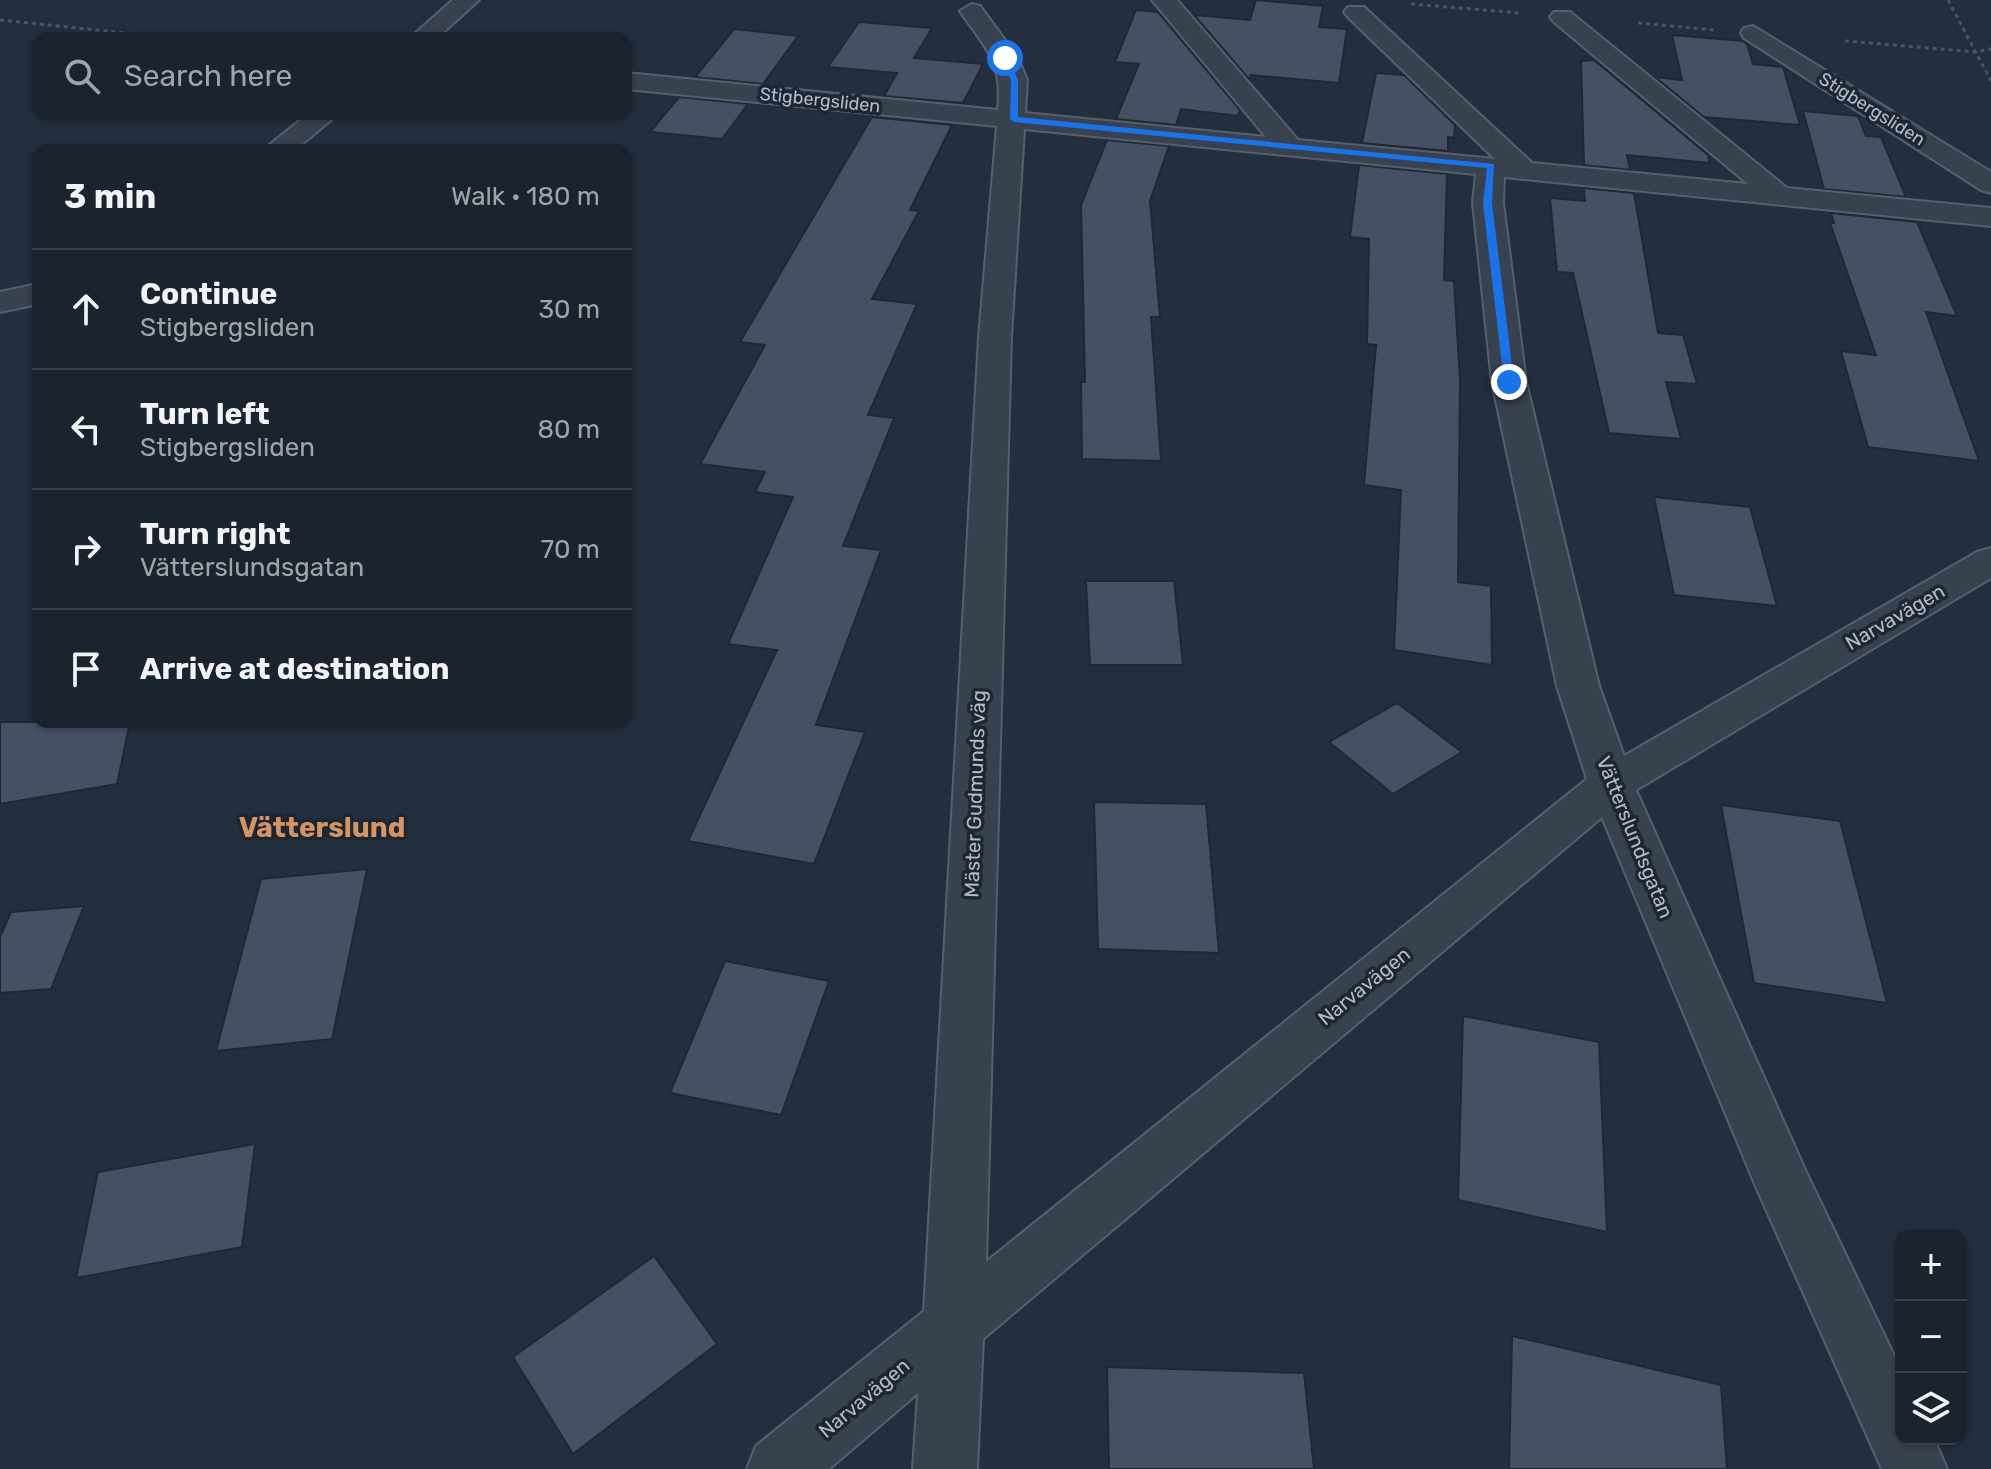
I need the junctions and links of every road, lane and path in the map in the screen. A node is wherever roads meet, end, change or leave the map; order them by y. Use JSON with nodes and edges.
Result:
{"nodes":[{"id":1,"x":467,"y":0,"type":"edge"},
{"id":2,"x":1164,"y":0,"type":"edge"},
{"id":3,"x":1948,"y":0,"type":"edge"},
{"id":4,"x":972,"y":11,"type":"dead end"},
{"id":5,"x":1562,"y":17,"type":"junction"},
{"id":6,"x":0,"y":20,"type":"edge"},
{"id":7,"x":1365,"y":21,"type":"joint"},
{"id":8,"x":116,"y":32,"type":"edge"},
{"id":9,"x":429,"y":32,"type":"edge"},
{"id":10,"x":1753,"y":33,"type":"junction"},
{"id":11,"x":1991,"y":49,"type":"edge"},
{"id":12,"x":1976,"y":52,"type":"junction"},
{"id":13,"x":1991,"y":81,"type":"edge"},
{"id":14,"x":632,"y":82,"type":"edge"},
{"id":15,"x":1014,"y":119,"type":"junction"},
{"id":16,"x":317,"y":120,"type":"edge"},
{"id":17,"x":285,"y":144,"type":"edge"},
{"id":18,"x":1289,"y":146,"type":"junction"},
{"id":19,"x":1507,"y":168,"type":"junction"},
{"id":20,"x":1991,"y":184,"type":"edge"},
{"id":21,"x":1776,"y":193,"type":"junction"},
{"id":22,"x":1991,"y":217,"type":"edge"},
{"id":23,"x":32,"y":295,"type":"edge"},
{"id":24,"x":0,"y":302,"type":"edge"},
{"id":25,"x":1991,"y":561,"type":"edge"},
{"id":26,"x":1611,"y":784,"type":"junction"},
{"id":27,"x":954,"y":1322,"type":"junction"},
{"id":28,"x":779,"y":1469,"type":"edge"},
{"id":29,"x":945,"y":1469,"type":"edge"},
{"id":30,"x":1915,"y":1469,"type":"edge"}],
"edges":[{"from":1,"to":9,"type":"street"},
{"from":2,"to":18,"type":"street"},
{"from":3,"to":12,"type":"path"},
{"from":4,"to":15,"type":"street"},
{"from":5,"to":7,"type":"path"},
{"from":5,"to":10,"type":"path"},
{"from":5,"to":21,"type":"street"},
{"from":6,"to":8,"type":"path"},
{"from":7,"to":19,"type":"street"},
{"from":10,"to":12,"type":"path"},
{"from":10,"to":20,"type":"street","name":"Stigbergsliden"},
{"from":11,"to":12,"type":"path"},
{"from":12,"to":13,"type":"path"},
{"from":14,"to":15,"type":"street","name":"Stigbergsliden"},
{"from":15,"to":18,"type":"street","name":"Stigbergsliden"},
{"from":15,"to":27,"type":"street","name":"Mäster Gudmunds väg"},
{"from":16,"to":17,"type":"street"},
{"from":18,"to":19,"type":"street","name":"Stigbergsliden"},
{"from":19,"to":21,"type":"street","name":"Stigbergsliden"},
{"from":19,"to":26,"type":"street","name":"Vätterslundsgatan"},
{"from":21,"to":22,"type":"street","name":"Stigbergsliden"},
{"from":23,"to":24,"type":"street"},
{"from":25,"to":26,"type":"street","name":"Narvavägen"},
{"from":26,"to":27,"type":"street","name":"Narvavägen"},
{"from":26,"to":30,"type":"street","name":"Vätterslundsgatan"},
{"from":27,"to":28,"type":"street","name":"Narvavägen"},
{"from":27,"to":29,"type":"street","name":"Mäster Gudmunds väg"}]}
